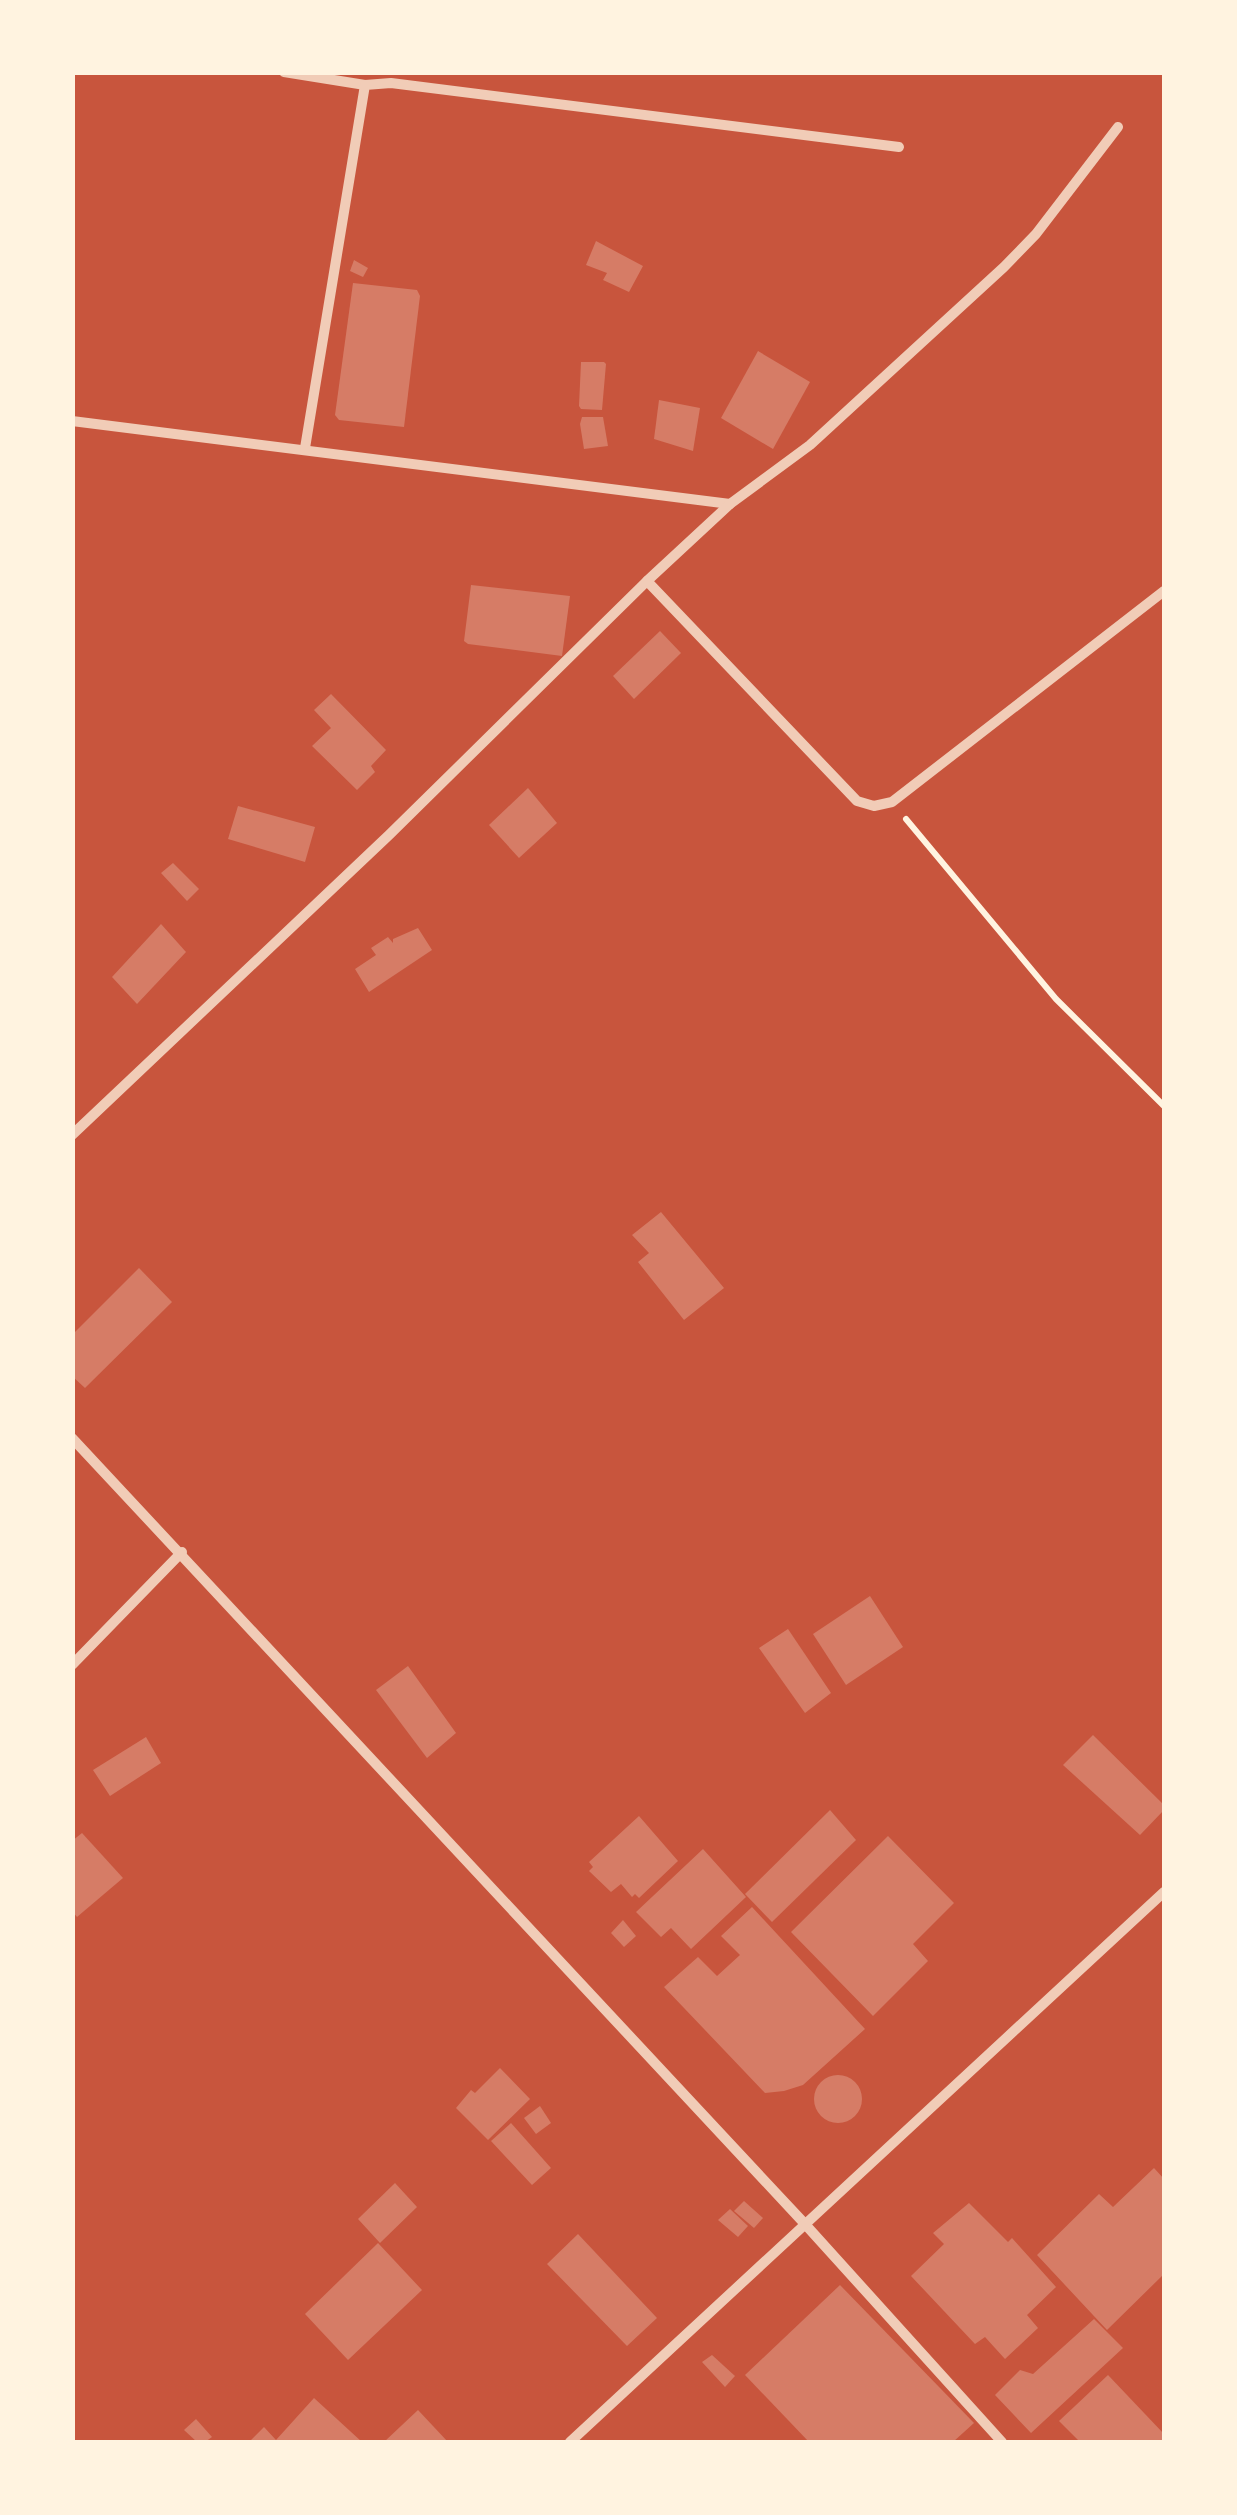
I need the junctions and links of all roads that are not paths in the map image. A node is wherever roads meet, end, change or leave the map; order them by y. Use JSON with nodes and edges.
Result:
{"nodes":[{"id":1,"x":284,"y":72,"type":"edge"},
{"id":2,"x":365,"y":85,"type":"junction"},
{"id":3,"x":1118,"y":127,"type":"dead end"},
{"id":4,"x":898,"y":147,"type":"dead end"},
{"id":5,"x":72,"y":421,"type":"edge"},
{"id":6,"x":305,"y":448,"type":"junction"},
{"id":7,"x":730,"y":504,"type":"junction"},
{"id":8,"x":647,"y":581,"type":"junction"},
{"id":9,"x":1164,"y":592,"type":"edge"},
{"id":10,"x":72,"y":1135,"type":"edge"},
{"id":11,"x":72,"y":1438,"type":"edge"},
{"id":12,"x":182,"y":1552,"type":"junction"},
{"id":13,"x":72,"y":1665,"type":"edge"},
{"id":14,"x":1164,"y":1892,"type":"edge"},
{"id":15,"x":804,"y":2223,"type":"junction"},
{"id":16,"x":570,"y":2442,"type":"edge"},
{"id":17,"x":1002,"y":2442,"type":"edge"}],
"edges":[{"from":1,"to":2,"type":"street"},
{"from":2,"to":4,"type":"street"},
{"from":2,"to":6,"type":"street"},
{"from":3,"to":7,"type":"street"},
{"from":5,"to":6,"type":"street"},
{"from":6,"to":7,"type":"street"},
{"from":7,"to":8,"type":"street"},
{"from":8,"to":9,"type":"street"},
{"from":8,"to":10,"type":"street"},
{"from":11,"to":12,"type":"street"},
{"from":12,"to":13,"type":"street"},
{"from":12,"to":15,"type":"street"},
{"from":14,"to":15,"type":"street"},
{"from":15,"to":16,"type":"street"},
{"from":15,"to":17,"type":"street"}]}
